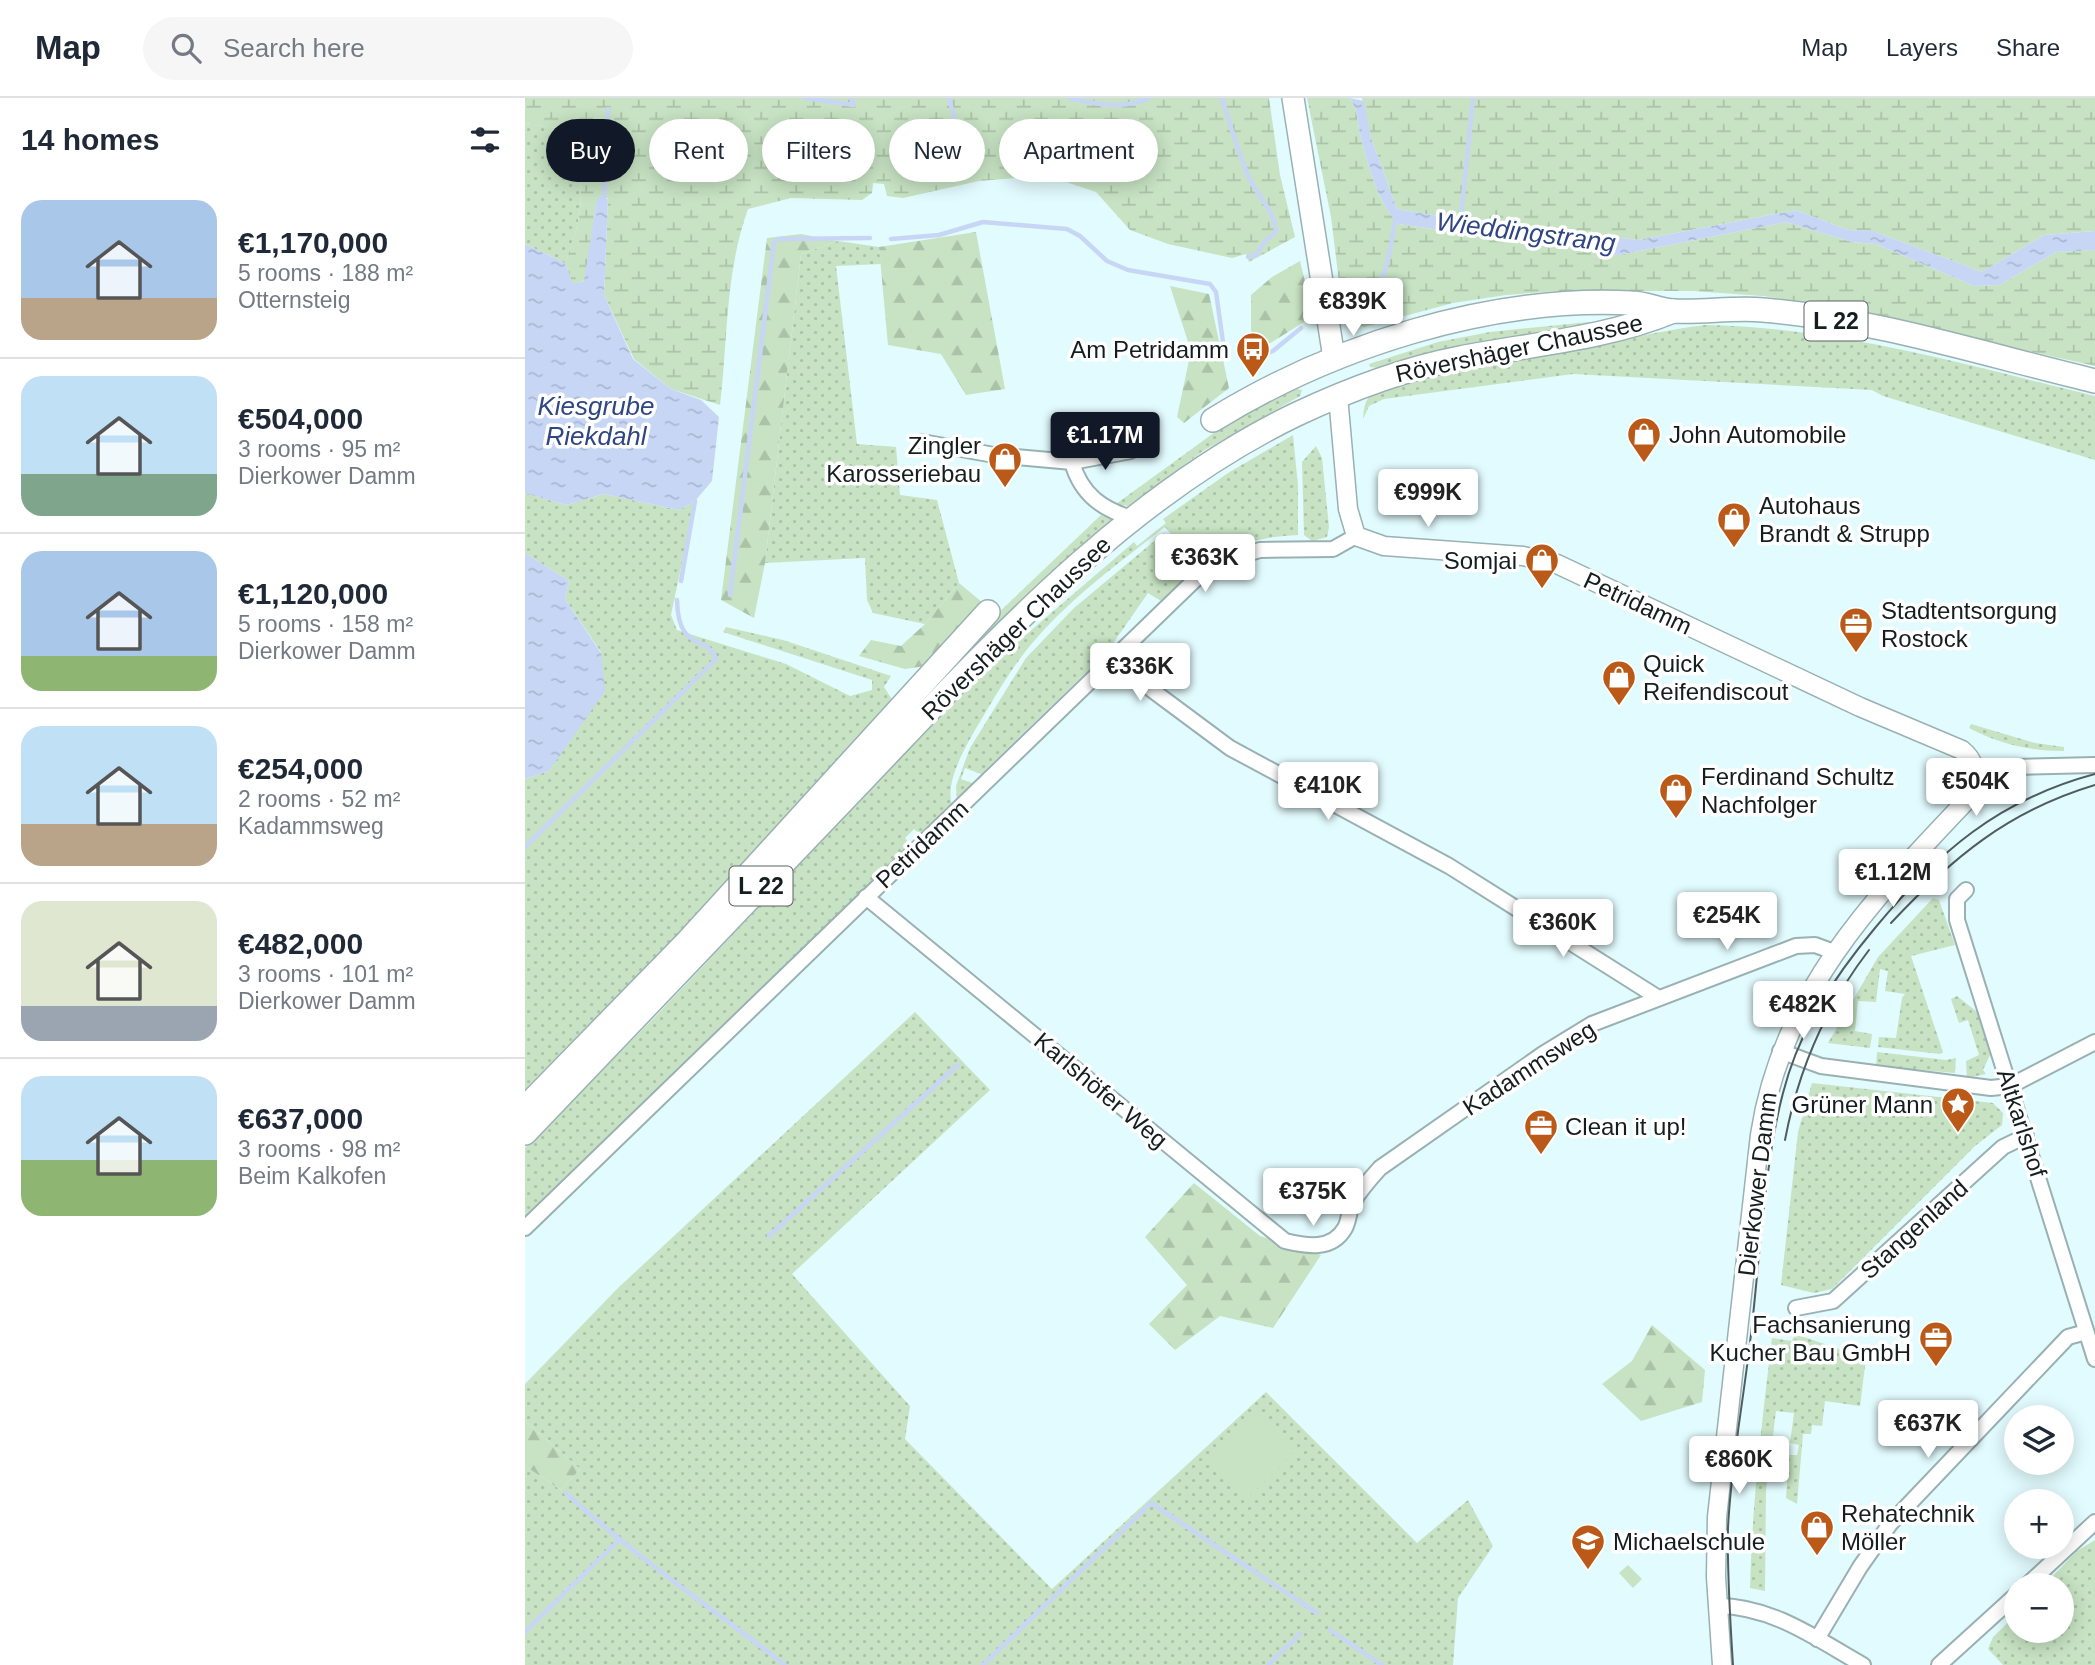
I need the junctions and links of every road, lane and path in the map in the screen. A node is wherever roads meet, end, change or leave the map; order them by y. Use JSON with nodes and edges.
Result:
{"nodes":[{"id":1,"x":1293,"y":98,"type":"edge"},
{"id":2,"x":1673,"y":311,"type":"junction"},
{"id":3,"x":1334,"y":358,"type":"junction"},
{"id":4,"x":2095,"y":381,"type":"edge"},
{"id":5,"x":1338,"y":396,"type":"junction"},
{"id":6,"x":1213,"y":420,"type":"dead end"},
{"id":7,"x":922,"y":442,"type":"dead end"},
{"id":8,"x":1131,"y":451,"type":"dead end"},
{"id":9,"x":1072,"y":462,"type":"junction"},
{"id":10,"x":1135,"y":519,"type":"junction"},
{"id":11,"x":1356,"y":536,"type":"junction"},
{"id":12,"x":988,"y":612,"type":"dead end"},
{"id":13,"x":1117,"y":655,"type":"junction"},
{"id":14,"x":2095,"y":765,"type":"edge"},
{"id":15,"x":1975,"y":768,"type":"junction"},
{"id":16,"x":1966,"y":890,"type":"dead end"},
{"id":17,"x":866,"y":897,"type":"junction"},
{"id":18,"x":1834,"y":953,"type":"junction"},
{"id":19,"x":1664,"y":994,"type":"junction"},
{"id":20,"x":2095,"y":1042,"type":"edge"},
{"id":21,"x":1780,"y":1051,"type":"junction"},
{"id":22,"x":2010,"y":1086,"type":"junction"},
{"id":23,"x":525,"y":1108,"type":"edge"},
{"id":24,"x":525,"y":1133,"type":"edge"},
{"id":25,"x":2026,"y":1136,"type":"junction"},
{"id":26,"x":525,"y":1228,"type":"edge"},
{"id":27,"x":1345,"y":1229,"type":"joint"},
{"id":28,"x":1796,"y":1308,"type":"dead end"},
{"id":29,"x":2088,"y":1311,"type":"edge"},
{"id":30,"x":2086,"y":1332,"type":"junction"},
{"id":31,"x":2095,"y":1359,"type":"edge"},
{"id":32,"x":2095,"y":1522,"type":"edge"},
{"id":33,"x":2041,"y":1573,"type":"edge"},
{"id":34,"x":1718,"y":1606,"type":"junction"},
{"id":35,"x":2004,"y":1606,"type":"edge"},
{"id":36,"x":1817,"y":1639,"type":"junction"},
{"id":37,"x":1722,"y":1665,"type":"edge"},
{"id":38,"x":1863,"y":1665,"type":"edge"},
{"id":39,"x":1939,"y":1665,"type":"edge"}],
"edges":[{"from":1,"to":3,"type":"main road"},
{"from":2,"to":3,"type":"main road","name":"Rövershäger Chaussee","number":"L 22"},
{"from":2,"to":4,"type":"main road","name":"Rövershäger Chaussee","number":"L 22"},
{"from":2,"to":5,"type":"main road","name":"Rövershäger Chaussee","number":"L 22"},
{"from":3,"to":5,"type":"main road"},
{"from":3,"to":6,"type":"main road","name":"Rövershäger Chaussee","number":"L 22"},
{"from":5,"to":10,"type":"main road","name":"Rövershäger Chaussee","number":"L 22"},
{"from":5,"to":11,"type":"street"},
{"from":7,"to":9,"type":"street"},
{"from":8,"to":9,"type":"street"},
{"from":9,"to":10,"type":"street"},
{"from":10,"to":24,"type":"main road","name":"Rövershäger Chaussee","number":"L 22"},
{"from":11,"to":13,"type":"street","name":"Petridamm"},
{"from":11,"to":15,"type":"street","name":"Petridamm"},
{"from":12,"to":23,"type":"main road","name":"Rövershäger Chaussee","number":"L 22"},
{"from":13,"to":17,"type":"street","name":"Petridamm"},
{"from":13,"to":19,"type":"street"},
{"from":14,"to":15,"type":"street"},
{"from":15,"to":18,"type":"street","name":"Dierkower Damm"},
{"from":16,"to":22,"type":"street","name":"Altkarlshof"},
{"from":17,"to":26,"type":"street","name":"Petridamm"},
{"from":17,"to":27,"type":"street","name":"Karlshöfer Weg"},
{"from":18,"to":19,"type":"street","name":"Kadammsweg"},
{"from":18,"to":21,"type":"street","name":"Dierkower Damm"},
{"from":19,"to":27,"type":"street","name":"Kadammsweg"},
{"from":20,"to":22,"type":"street"},
{"from":21,"to":22,"type":"street"},
{"from":21,"to":34,"type":"street","name":"Dierkower Damm"},
{"from":22,"to":25,"type":"street","name":"Altkarlshof"},
{"from":25,"to":28,"type":"street","name":"Stangenland"},
{"from":25,"to":29,"type":"street","name":"Altkarlshof"},
{"from":29,"to":30,"type":"street","name":"Altkarlshof"},
{"from":30,"to":31,"type":"street","name":"Altkarlshof"},
{"from":30,"to":36,"type":"street"},
{"from":32,"to":33,"type":"street"},
{"from":34,"to":36,"type":"street"},
{"from":34,"to":37,"type":"street","name":"Dierkower Damm"},
{"from":35,"to":39,"type":"street"},
{"from":36,"to":38,"type":"street"}]}
